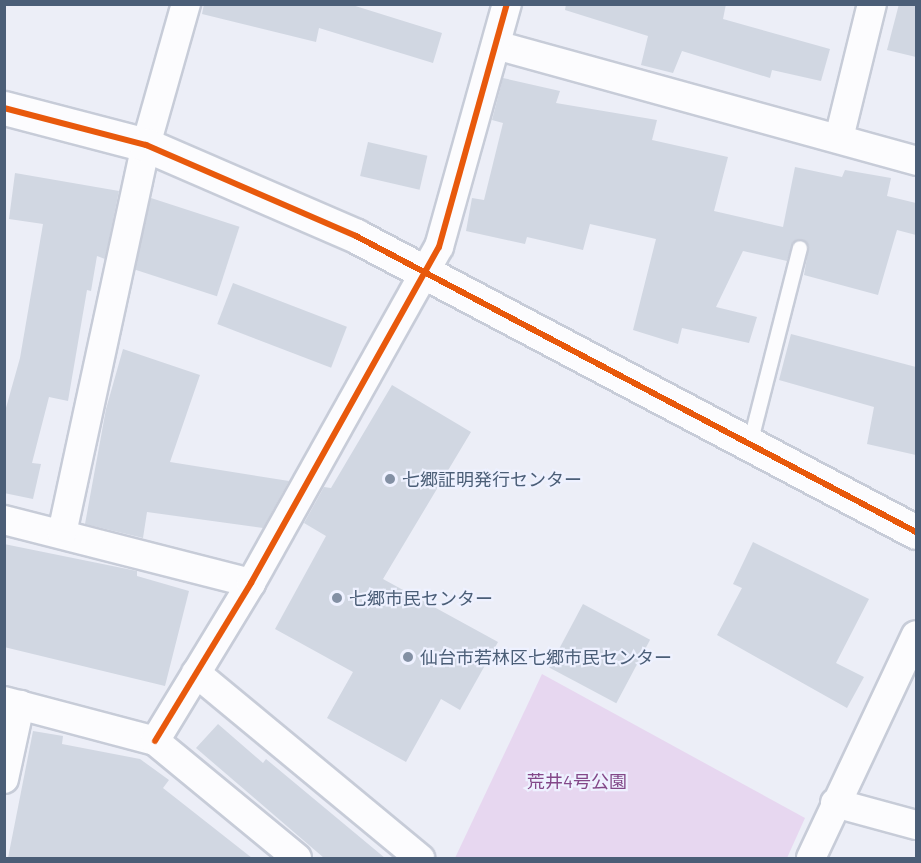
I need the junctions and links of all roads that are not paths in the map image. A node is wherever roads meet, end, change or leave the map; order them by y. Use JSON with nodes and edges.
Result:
{"nodes":[{"id":1,"x":186,"y":4,"type":"edge"},
{"id":2,"x":507,"y":4,"type":"edge"},
{"id":3,"x":872,"y":4,"type":"edge"},
{"id":4,"x":496,"y":45,"type":"junction"},
{"id":5,"x":4,"y":108,"type":"edge"},
{"id":6,"x":839,"y":138,"type":"junction"},
{"id":7,"x":146,"y":145,"type":"junction"},
{"id":8,"x":916,"y":161,"type":"edge"},
{"id":9,"x":800,"y":248,"type":"dead end"},
{"id":10,"x":427,"y":272,"type":"junction"},
{"id":11,"x":750,"y":444,"type":"junction"},
{"id":12,"x":4,"y":520,"type":"edge"},
{"id":13,"x":916,"y":532,"type":"edge"},
{"id":14,"x":62,"y":533,"type":"junction"},
{"id":15,"x":251,"y":583,"type":"junction"},
{"id":16,"x":916,"y":635,"type":"edge"},
{"id":17,"x":196,"y":673,"type":"junction"},
{"id":18,"x":12,"y":703,"type":"edge"},
{"id":19,"x":155,"y":741,"type":"junction"},
{"id":20,"x":4,"y":779,"type":"edge"},
{"id":21,"x":835,"y":803,"type":"junction"},
{"id":22,"x":916,"y":825,"type":"edge"},
{"id":23,"x":297,"y":858,"type":"edge"},
{"id":24,"x":420,"y":858,"type":"edge"},
{"id":25,"x":811,"y":858,"type":"edge"}],
"edges":[{"from":1,"to":7,"type":"street"},
{"from":2,"to":4,"type":"street"},
{"from":3,"to":6,"type":"street"},
{"from":4,"to":6,"type":"street"},
{"from":4,"to":10,"type":"street"},
{"from":5,"to":7,"type":"street"},
{"from":6,"to":8,"type":"street"},
{"from":7,"to":10,"type":"street"},
{"from":7,"to":14,"type":"street"},
{"from":9,"to":11,"type":"lane"},
{"from":10,"to":11,"type":"street"},
{"from":10,"to":15,"type":"street"},
{"from":11,"to":13,"type":"street"},
{"from":12,"to":14,"type":"street"},
{"from":14,"to":15,"type":"street"},
{"from":15,"to":17,"type":"street"},
{"from":16,"to":21,"type":"street"},
{"from":17,"to":19,"type":"street"},
{"from":17,"to":24,"type":"street"},
{"from":18,"to":19,"type":"street"},
{"from":18,"to":20,"type":"street"},
{"from":19,"to":23,"type":"street"},
{"from":21,"to":22,"type":"street"},
{"from":21,"to":25,"type":"street"}]}
